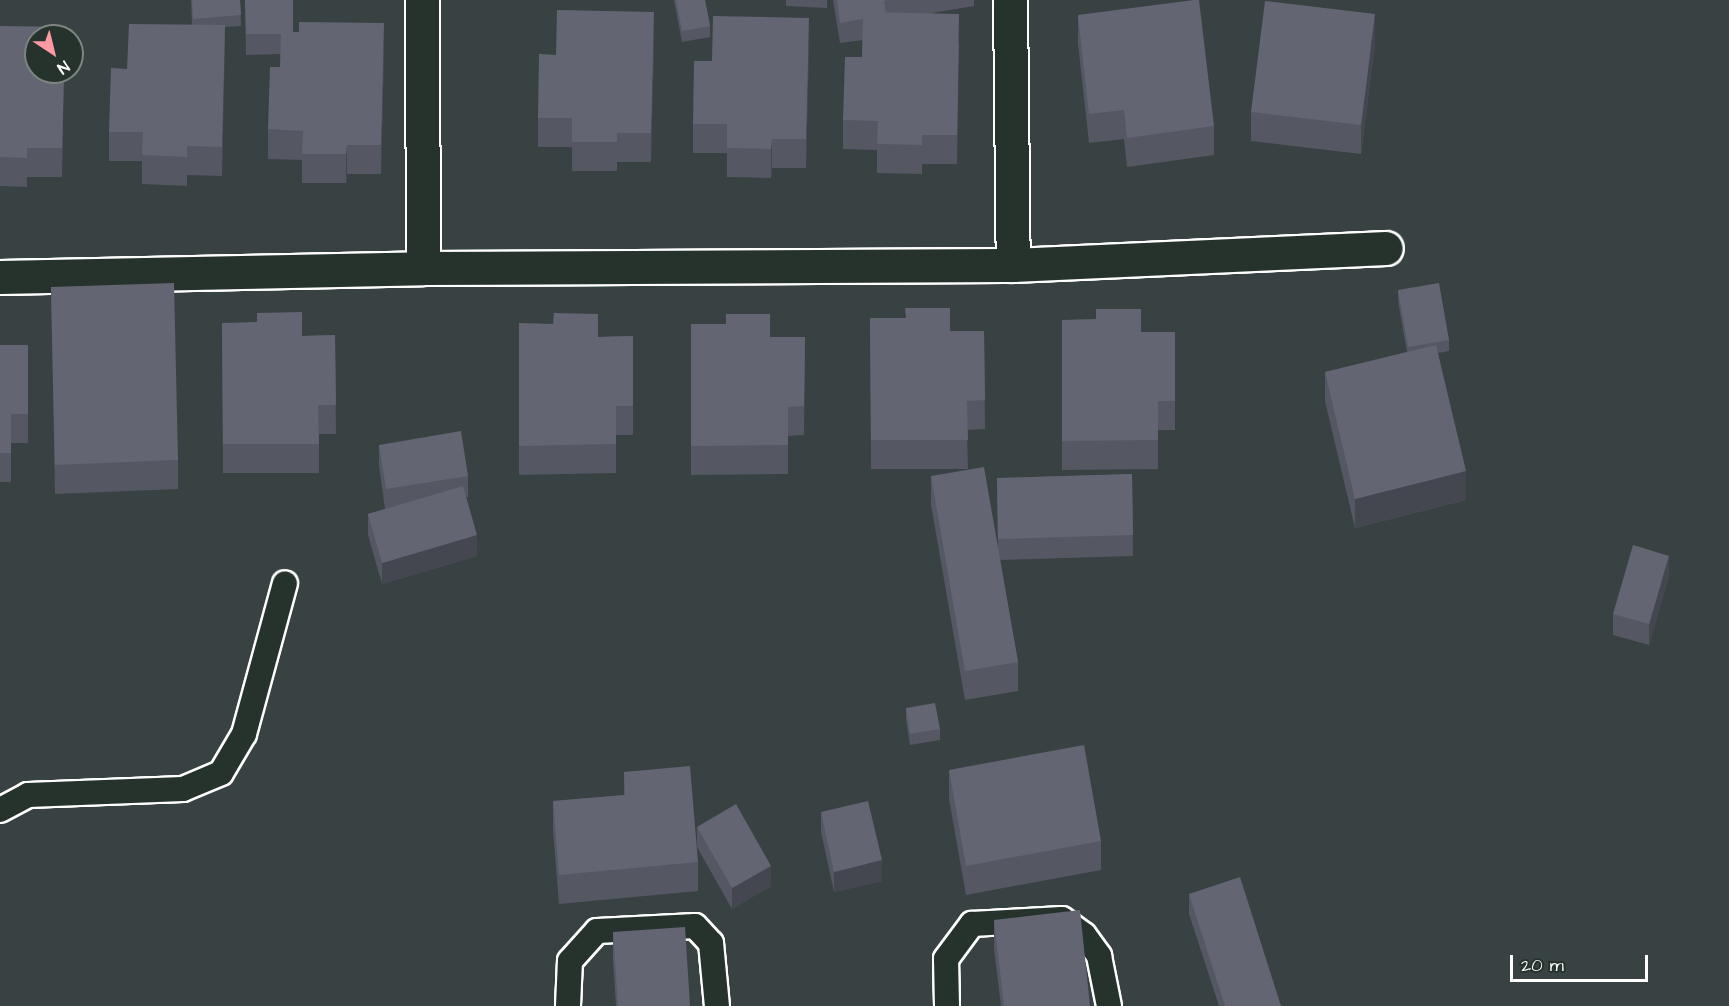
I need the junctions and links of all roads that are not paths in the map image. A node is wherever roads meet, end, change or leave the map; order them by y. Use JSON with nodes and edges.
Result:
{"nodes":[{"id":1,"x":422,"y":0,"type":"edge"},
{"id":2,"x":1010,"y":0,"type":"edge"},
{"id":3,"x":1386,"y":248,"type":"dead end"},
{"id":4,"x":1012,"y":265,"type":"junction"},
{"id":5,"x":423,"y":268,"type":"junction"},
{"id":6,"x":0,"y":277,"type":"edge"},
{"id":7,"x":285,"y":583,"type":"dead end"},
{"id":8,"x":0,"y":810,"type":"edge"},
{"id":9,"x":568,"y":1006,"type":"edge"},
{"id":10,"x":717,"y":1006,"type":"edge"},
{"id":11,"x":947,"y":1006,"type":"edge"},
{"id":12,"x":1109,"y":1006,"type":"edge"}],
"edges":[{"from":1,"to":5,"type":"street"},
{"from":2,"to":4,"type":"street"},
{"from":3,"to":4,"type":"street"},
{"from":4,"to":5,"type":"street"},
{"from":5,"to":6,"type":"street"},
{"from":7,"to":8,"type":"lane"},
{"from":9,"to":10,"type":"lane"},
{"from":11,"to":12,"type":"lane"}]}
